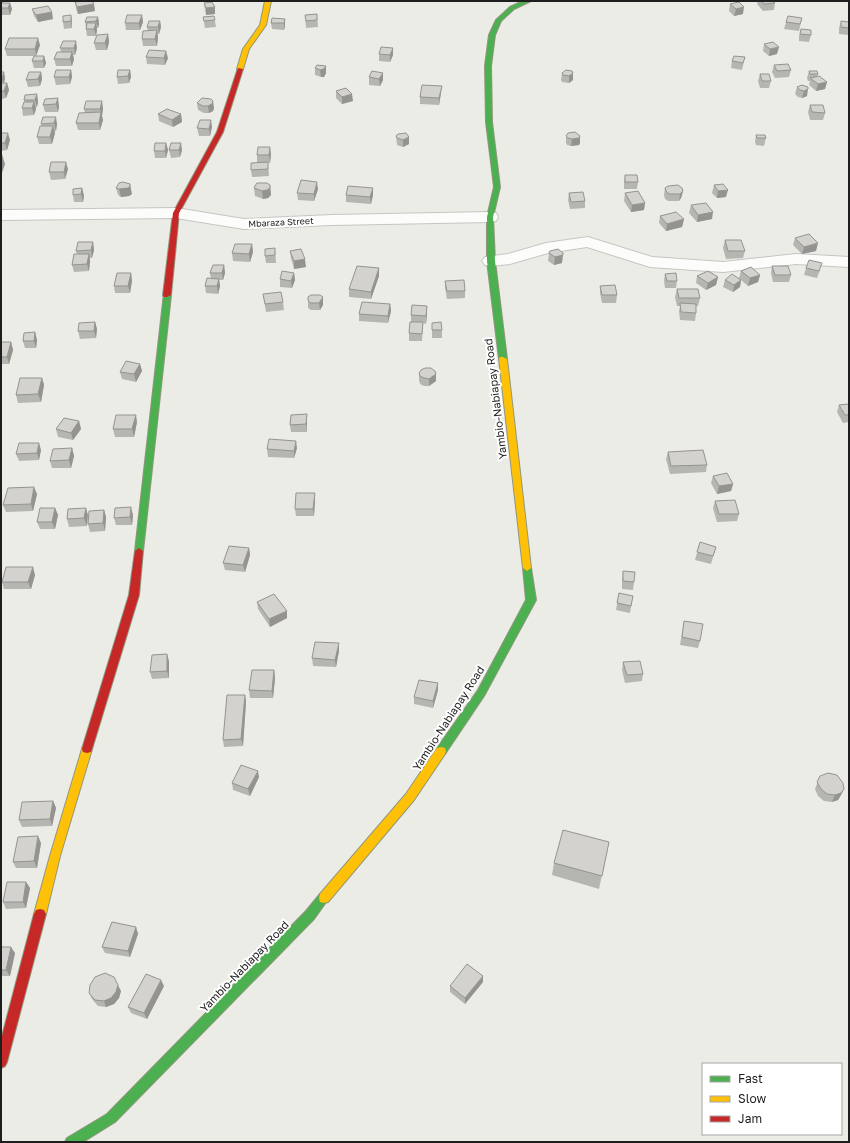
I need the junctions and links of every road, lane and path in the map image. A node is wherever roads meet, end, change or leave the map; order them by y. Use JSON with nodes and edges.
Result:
{"nodes":[{"id":1,"x":268,"y":1,"type":"edge"},
{"id":2,"x":528,"y":1,"type":"edge"},
{"id":3,"x":176,"y":213,"type":"junction"},
{"id":4,"x":1,"y":215,"type":"edge"},
{"id":5,"x":490,"y":217,"type":"junction"},
{"id":6,"x":490,"y":261,"type":"junction"},
{"id":7,"x":849,"y":262,"type":"edge"},
{"id":8,"x":1,"y":1062,"type":"edge"},
{"id":9,"x":71,"y":1142,"type":"edge"}],
"edges":[{"from":1,"to":3,"type":"main road"},
{"from":2,"to":5,"type":"main road","name":"Yambio-Nabiapay Road"},
{"from":3,"to":4,"type":"street","name":"Mbaraza Street"},
{"from":3,"to":5,"type":"street","name":"Mbaraza Street"},
{"from":3,"to":8,"type":"main road"},
{"from":5,"to":6,"type":"main road","name":"Yambio-Nabiapay Road"},
{"from":6,"to":7,"type":"street"},
{"from":6,"to":9,"type":"main road","name":"Yambio-Nabiapay Road"}]}
